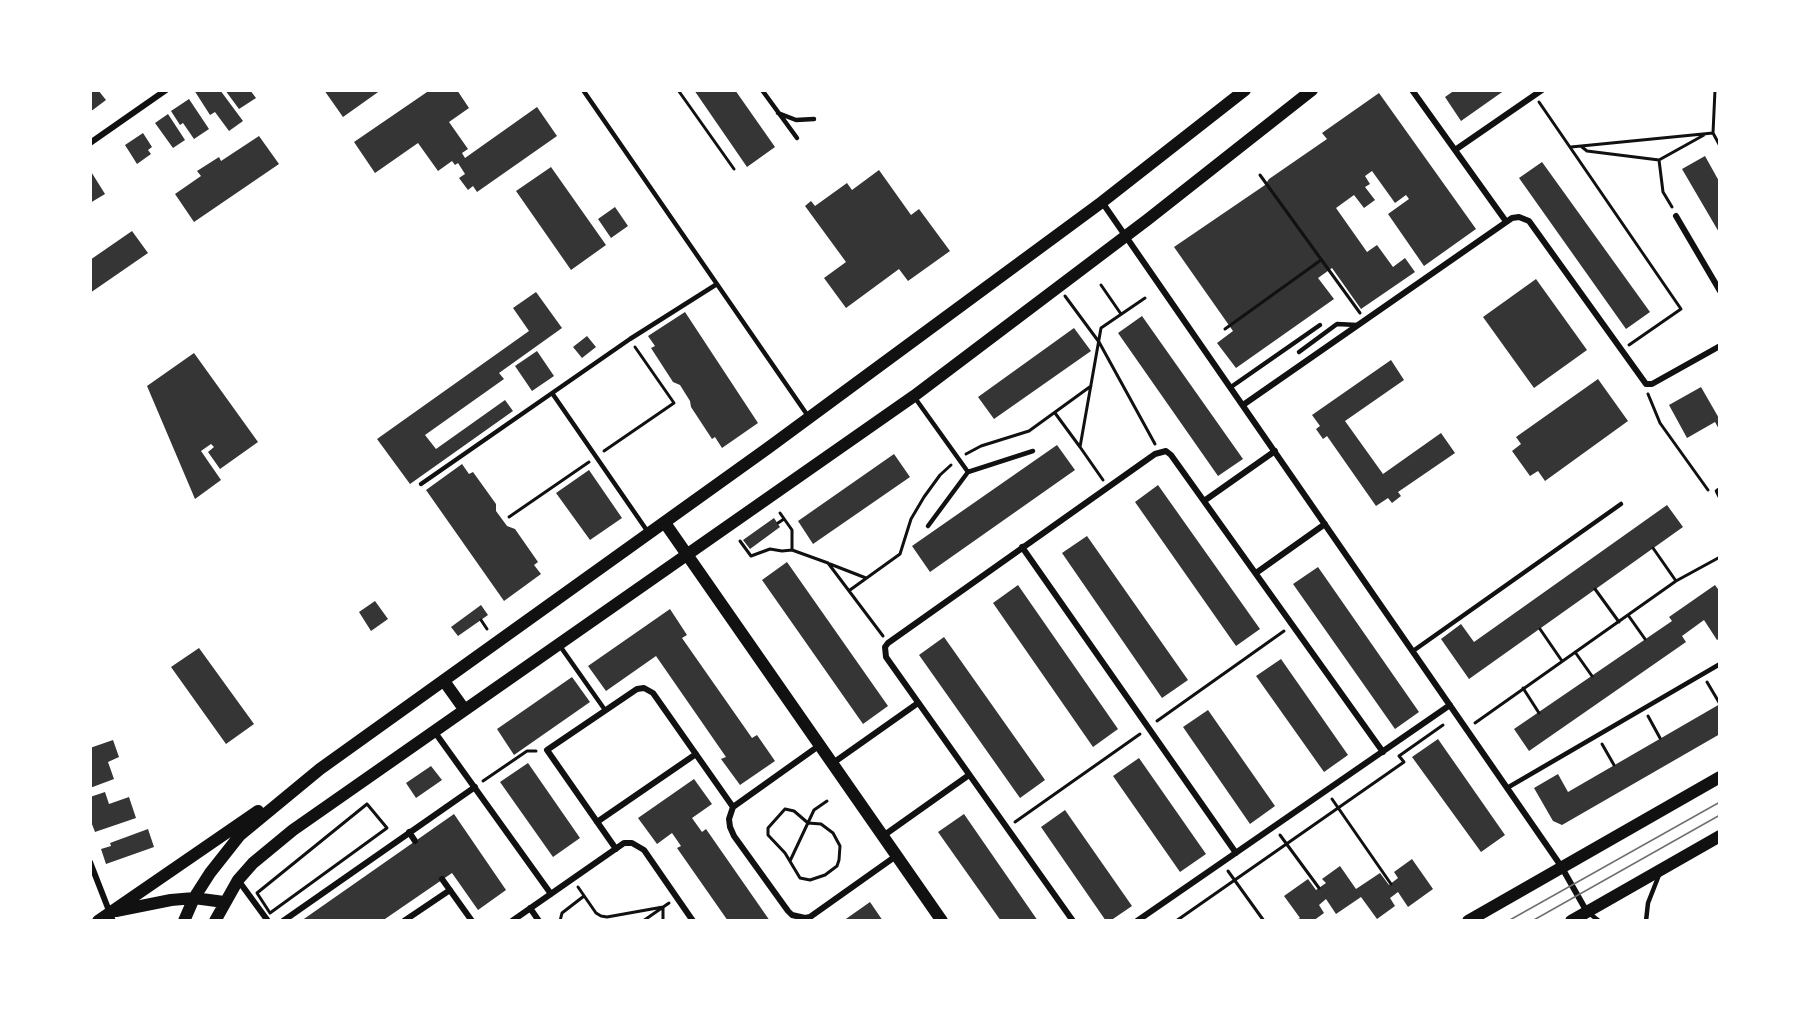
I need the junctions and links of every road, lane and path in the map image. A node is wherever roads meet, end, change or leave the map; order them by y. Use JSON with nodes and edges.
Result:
{"nodes":[{"id":1,"x":166,"y":90,"type":"edge"},
{"id":2,"x":583,"y":90,"type":"edge"},
{"id":3,"x":678,"y":90,"type":"edge"},
{"id":4,"x":762,"y":90,"type":"edge"},
{"id":5,"x":1245,"y":90,"type":"edge"},
{"id":6,"x":1312,"y":90,"type":"edge"},
{"id":7,"x":1412,"y":90,"type":"edge"},
{"id":8,"x":1542,"y":90,"type":"edge"},
{"id":9,"x":1715,"y":90,"type":"edge"},
{"id":10,"x":1534,"y":95,"type":"junction"},
{"id":11,"x":778,"y":113,"type":"junction"},
{"id":12,"x":814,"y":119,"type":"dead end"},
{"id":13,"x":1713,"y":133,"type":"junction"},
{"id":14,"x":1705,"y":134,"type":"junction"},
{"id":15,"x":797,"y":138,"type":"dead end"},
{"id":16,"x":90,"y":143,"type":"edge"},
{"id":17,"x":1581,"y":146,"type":"junction"},
{"id":18,"x":1720,"y":146,"type":"edge"},
{"id":19,"x":1571,"y":147,"type":"junction"},
{"id":20,"x":1455,"y":150,"type":"junction"},
{"id":21,"x":1659,"y":160,"type":"junction"},
{"id":22,"x":734,"y":169,"type":"dead end"},
{"id":23,"x":1260,"y":175,"type":"dead end"},
{"id":24,"x":1102,"y":202,"type":"junction"},
{"id":25,"x":1676,"y":216,"type":"joint"},
{"id":26,"x":1505,"y":220,"type":"junction"},
{"id":27,"x":1126,"y":236,"type":"junction"},
{"id":28,"x":1322,"y":260,"type":"junction"},
{"id":29,"x":717,"y":284,"type":"junction"},
{"id":30,"x":1101,"y":285,"type":"dead end"},
{"id":31,"x":1059,"y":287,"type":"junction"},
{"id":32,"x":1720,"y":291,"type":"edge"},
{"id":33,"x":1146,"y":298,"type":"dead end"},
{"id":34,"x":1121,"y":314,"type":"junction"},
{"id":35,"x":1364,"y":320,"type":"junction"},
{"id":36,"x":1320,"y":325,"type":"dead end"},
{"id":37,"x":1357,"y":325,"type":"junction"},
{"id":38,"x":1225,"y":329,"type":"dead end"},
{"id":39,"x":630,"y":339,"type":"junction"},
{"id":40,"x":1099,"y":342,"type":"junction"},
{"id":41,"x":1720,"y":346,"type":"edge"},
{"id":42,"x":1299,"y":351,"type":"dead end"},
{"id":43,"x":1620,"y":351,"type":"junction"},
{"id":44,"x":1642,"y":382,"type":"junction"},
{"id":45,"x":1231,"y":387,"type":"junction"},
{"id":46,"x":552,"y":393,"type":"junction"},
{"id":47,"x":914,"y":396,"type":"junction"},
{"id":48,"x":1243,"y":405,"type":"junction"},
{"id":49,"x":1055,"y":413,"type":"dead end"},
{"id":50,"x":809,"y":418,"type":"junction"},
{"id":51,"x":1080,"y":447,"type":"junction"},
{"id":52,"x":1033,"y":451,"type":"dead end"},
{"id":53,"x":1160,"y":451,"type":"junction"},
{"id":54,"x":1275,"y":452,"type":"junction"},
{"id":55,"x":596,"y":457,"type":"junction"},
{"id":56,"x":968,"y":472,"type":"junction"},
{"id":57,"x":422,"y":484,"type":"dead end"},
{"id":58,"x":1108,"y":487,"type":"junction"},
{"id":59,"x":1720,"y":489,"type":"edge"},
{"id":60,"x":1710,"y":494,"type":"dead end"},
{"id":61,"x":1720,"y":497,"type":"edge"},
{"id":62,"x":1204,"y":501,"type":"junction"},
{"id":63,"x":1621,"y":504,"type":"dead end"},
{"id":64,"x":780,"y":513,"type":"dead end"},
{"id":65,"x":509,"y":517,"type":"dead end"},
{"id":66,"x":784,"y":519,"type":"junction"},
{"id":67,"x":665,"y":523,"type":"junction"},
{"id":68,"x":778,"y":523,"type":"dead end"},
{"id":69,"x":1325,"y":524,"type":"junction"},
{"id":70,"x":928,"y":526,"type":"dead end"},
{"id":71,"x":650,"y":534,"type":"junction"},
{"id":72,"x":740,"y":541,"type":"dead end"},
{"id":73,"x":1022,"y":548,"type":"junction"},
{"id":74,"x":1653,"y":548,"type":"dead end"},
{"id":75,"x":792,"y":550,"type":"junction"},
{"id":76,"x":687,"y":554,"type":"junction"},
{"id":77,"x":1720,"y":557,"type":"edge"},
{"id":78,"x":828,"y":563,"type":"junction"},
{"id":79,"x":1256,"y":573,"type":"junction"},
{"id":80,"x":866,"y":578,"type":"dead end"},
{"id":81,"x":1676,"y":581,"type":"junction"},
{"id":82,"x":1595,"y":589,"type":"dead end"},
{"id":83,"x":1628,"y":615,"type":"junction"},
{"id":84,"x":481,"y":620,"type":"dead end"},
{"id":85,"x":1619,"y":622,"type":"junction"},
{"id":86,"x":1540,"y":628,"type":"dead end"},
{"id":87,"x":487,"y":629,"type":"dead end"},
{"id":88,"x":1645,"y":639,"type":"dead end"},
{"id":89,"x":888,"y":643,"type":"junction"},
{"id":90,"x":558,"y":644,"type":"junction"},
{"id":91,"x":1413,"y":651,"type":"junction"},
{"id":92,"x":1575,"y":652,"type":"junction"},
{"id":93,"x":1562,"y":661,"type":"junction"},
{"id":94,"x":1720,"y":664,"type":"edge"},
{"id":95,"x":1702,"y":674,"type":"junction"},
{"id":96,"x":1592,"y":676,"type":"dead end"},
{"id":97,"x":444,"y":681,"type":"junction"},
{"id":98,"x":1523,"y":688,"type":"junction"},
{"id":99,"x":918,"y":703,"type":"junction"},
{"id":100,"x":1720,"y":704,"type":"edge"},
{"id":101,"x":1450,"y":705,"type":"junction"},
{"id":102,"x":1643,"y":708,"type":"junction"},
{"id":103,"x":464,"y":709,"type":"junction"},
{"id":104,"x":605,"y":710,"type":"junction"},
{"id":105,"x":1539,"y":712,"type":"dead end"},
{"id":106,"x":1443,"y":725,"type":"dead end"},
{"id":107,"x":1466,"y":729,"type":"junction"},
{"id":108,"x":434,"y":730,"type":"junction"},
{"id":109,"x":1597,"y":736,"type":"junction"},
{"id":110,"x":1660,"y":738,"type":"dead end"},
{"id":111,"x":820,"y":745,"type":"junction"},
{"id":112,"x":547,"y":750,"type":"junction"},
{"id":113,"x":1383,"y":752,"type":"junction"},
{"id":114,"x":696,"y":754,"type":"junction"},
{"id":115,"x":833,"y":763,"type":"junction"},
{"id":116,"x":1614,"y":765,"type":"dead end"},
{"id":117,"x":320,"y":769,"type":"junction"},
{"id":118,"x":969,"y":775,"type":"junction"},
{"id":119,"x":1720,"y":777,"type":"edge"},
{"id":120,"x":475,"y":788,"type":"junction"},
{"id":121,"x":1507,"y":788,"type":"junction"},
{"id":122,"x":1326,"y":791,"type":"junction"},
{"id":123,"x":827,"y":801,"type":"dead end"},
{"id":124,"x":733,"y":807,"type":"junction"},
{"id":125,"x":1338,"y":808,"type":"junction"},
{"id":126,"x":597,"y":822,"type":"junction"},
{"id":127,"x":808,"y":823,"type":"junction"},
{"id":128,"x":1274,"y":826,"type":"junction"},
{"id":129,"x":387,"y":828,"type":"joint"},
{"id":130,"x":409,"y":832,"type":"junction"},
{"id":131,"x":883,"y":836,"type":"junction"},
{"id":132,"x":1720,"y":836,"type":"edge"},
{"id":133,"x":416,"y":841,"type":"dead end"},
{"id":134,"x":1287,"y":844,"type":"junction"},
{"id":135,"x":616,"y":849,"type":"junction"},
{"id":136,"x":1236,"y":853,"type":"junction"},
{"id":137,"x":897,"y":856,"type":"junction"},
{"id":138,"x":790,"y":861,"type":"junction"},
{"id":139,"x":90,"y":862,"type":"edge"},
{"id":140,"x":1222,"y":862,"type":"junction"},
{"id":141,"x":1561,"y":866,"type":"junction"},
{"id":142,"x":1661,"y":870,"type":"junction"},
{"id":143,"x":442,"y":879,"type":"dead end"},
{"id":144,"x":238,"y":880,"type":"junction"},
{"id":145,"x":1235,"y":880,"type":"junction"},
{"id":146,"x":1391,"y":884,"type":"dead end"},
{"id":147,"x":1319,"y":888,"type":"dead end"},
{"id":148,"x":450,"y":890,"type":"junction"},
{"id":149,"x":551,"y":894,"type":"junction"},
{"id":150,"x":194,"y":898,"type":"junction"},
{"id":151,"x":224,"y":902,"type":"junction"},
{"id":152,"x":663,"y":907,"type":"junction"},
{"id":153,"x":530,"y":908,"type":"junction"},
{"id":154,"x":1588,"y":916,"type":"edge"},
{"id":155,"x":111,"y":917,"type":"edge"},
{"id":156,"x":812,"y":919,"type":"edge"},
{"id":157,"x":98,"y":921,"type":"edge"},
{"id":158,"x":184,"y":921,"type":"edge"},
{"id":159,"x":214,"y":921,"type":"edge"},
{"id":160,"x":268,"y":921,"type":"edge"},
{"id":161,"x":283,"y":921,"type":"edge"},
{"id":162,"x":404,"y":921,"type":"edge"},
{"id":163,"x":472,"y":921,"type":"edge"},
{"id":164,"x":512,"y":921,"type":"edge"},
{"id":165,"x":539,"y":921,"type":"edge"},
{"id":166,"x":560,"y":921,"type":"edge"},
{"id":167,"x":643,"y":921,"type":"edge"},
{"id":168,"x":663,"y":921,"type":"edge"},
{"id":169,"x":693,"y":921,"type":"edge"},
{"id":170,"x":942,"y":921,"type":"edge"},
{"id":171,"x":1073,"y":921,"type":"edge"},
{"id":172,"x":1137,"y":921,"type":"edge"},
{"id":173,"x":1176,"y":921,"type":"edge"},
{"id":174,"x":1264,"y":921,"type":"edge"},
{"id":175,"x":1468,"y":921,"type":"edge"},
{"id":176,"x":1571,"y":921,"type":"edge"},
{"id":177,"x":1599,"y":921,"type":"edge"},
{"id":178,"x":1646,"y":921,"type":"edge"}],
"edges":[{"from":1,"to":16,"type":"street"},
{"from":2,"to":29,"type":"lane"},
{"from":3,"to":22,"type":"path"},
{"from":4,"to":11,"type":"lane"},
{"from":5,"to":24,"type":"main road"},
{"from":6,"to":27,"type":"main road"},
{"from":7,"to":20,"type":"street"},
{"from":8,"to":10,"type":"street"},
{"from":9,"to":13,"type":"path"},
{"from":10,"to":19,"type":"path"},
{"from":10,"to":20,"type":"street"},
{"from":11,"to":12,"type":"lane"},
{"from":11,"to":15,"type":"lane"},
{"from":13,"to":14,"type":"path"},
{"from":13,"to":18,"type":"path"},
{"from":14,"to":17,"type":"path"},
{"from":14,"to":21,"type":"path"},
{"from":17,"to":19,"type":"path"},
{"from":17,"to":21,"type":"path"},
{"from":19,"to":43,"type":"path"},
{"from":20,"to":26,"type":"street"},
{"from":21,"to":25,"type":"path"},
{"from":23,"to":28,"type":"path"},
{"from":24,"to":27,"type":"street"},
{"from":24,"to":50,"type":"main road"},
{"from":25,"to":32,"type":"street"},
{"from":26,"to":35,"type":"street"},
{"from":26,"to":43,"type":"street"},
{"from":27,"to":31,"type":"main road"},
{"from":27,"to":45,"type":"street"},
{"from":28,"to":35,"type":"path"},
{"from":28,"to":38,"type":"path"},
{"from":29,"to":39,"type":"lane"},
{"from":29,"to":50,"type":"lane"},
{"from":30,"to":34,"type":"path"},
{"from":31,"to":40,"type":"path"},
{"from":31,"to":47,"type":"main road"},
{"from":33,"to":34,"type":"path"},
{"from":34,"to":40,"type":"path"},
{"from":35,"to":37,"type":"street"},
{"from":36,"to":45,"type":"lane"},
{"from":37,"to":42,"type":"lane"},
{"from":37,"to":48,"type":"street"},
{"from":39,"to":46,"type":"lane"},
{"from":39,"to":55,"type":"path"},
{"from":40,"to":51,"type":"path"},
{"from":40,"to":53,"type":"path"},
{"from":41,"to":44,"type":"street"},
{"from":43,"to":44,"type":"street"},
{"from":44,"to":60,"type":"path"},
{"from":45,"to":48,"type":"street"},
{"from":46,"to":55,"type":"lane"},
{"from":46,"to":57,"type":"lane"},
{"from":47,"to":56,"type":"lane"},
{"from":47,"to":76,"type":"main road"},
{"from":48,"to":54,"type":"street"},
{"from":49,"to":51,"type":"path"},
{"from":50,"to":67,"type":"main road"},
{"from":51,"to":58,"type":"path"},
{"from":52,"to":56,"type":"lane"},
{"from":53,"to":58,"type":"street"},
{"from":53,"to":62,"type":"street"},
{"from":54,"to":62,"type":"street"},
{"from":54,"to":69,"type":"street"},
{"from":55,"to":65,"type":"path"},
{"from":55,"to":71,"type":"lane"},
{"from":56,"to":70,"type":"lane"},
{"from":58,"to":73,"type":"street"},
{"from":59,"to":61,"type":"lane"},
{"from":62,"to":79,"type":"street"},
{"from":63,"to":91,"type":"lane"},
{"from":64,"to":66,"type":"path"},
{"from":66,"to":68,"type":"path"},
{"from":66,"to":75,"type":"path"},
{"from":67,"to":71,"type":"main road"},
{"from":67,"to":76,"type":"main road"},
{"from":69,"to":79,"type":"street"},
{"from":69,"to":91,"type":"street"},
{"from":71,"to":97,"type":"main road"},
{"from":72,"to":75,"type":"path"},
{"from":73,"to":89,"type":"street"},
{"from":73,"to":136,"type":"street"},
{"from":74,"to":81,"type":"path"},
{"from":75,"to":78,"type":"path"},
{"from":76,"to":90,"type":"main road"},
{"from":76,"to":111,"type":"main road"},
{"from":77,"to":81,"type":"path"},
{"from":78,"to":80,"type":"path"},
{"from":78,"to":89,"type":"path"},
{"from":79,"to":113,"type":"street"},
{"from":81,"to":83,"type":"path"},
{"from":82,"to":85,"type":"path"},
{"from":83,"to":85,"type":"path"},
{"from":83,"to":88,"type":"path"},
{"from":84,"to":87,"type":"path"},
{"from":85,"to":92,"type":"path"},
{"from":86,"to":93,"type":"path"},
{"from":89,"to":99,"type":"street"},
{"from":90,"to":103,"type":"main road"},
{"from":90,"to":104,"type":"lane"},
{"from":91,"to":101,"type":"street"},
{"from":92,"to":93,"type":"path"},
{"from":92,"to":96,"type":"path"},
{"from":93,"to":98,"type":"path"},
{"from":94,"to":95,"type":"lane"},
{"from":95,"to":100,"type":"path"},
{"from":95,"to":102,"type":"lane"},
{"from":97,"to":103,"type":"main road"},
{"from":97,"to":117,"type":"main road"},
{"from":98,"to":105,"type":"path"},
{"from":98,"to":107,"type":"path"},
{"from":99,"to":115,"type":"street"},
{"from":99,"to":118,"type":"street"},
{"from":101,"to":107,"type":"street"},
{"from":101,"to":113,"type":"street"},
{"from":102,"to":109,"type":"lane"},
{"from":102,"to":110,"type":"path"},
{"from":103,"to":108,"type":"main road"},
{"from":104,"to":112,"type":"street"},
{"from":104,"to":114,"type":"street"},
{"from":106,"to":125,"type":"path"},
{"from":107,"to":121,"type":"street"},
{"from":108,"to":120,"type":"street"},
{"from":108,"to":144,"type":"main road"},
{"from":109,"to":116,"type":"path"},
{"from":109,"to":121,"type":"lane"},
{"from":111,"to":115,"type":"main road"},
{"from":111,"to":124,"type":"street"},
{"from":112,"to":120,"type":"path"},
{"from":112,"to":126,"type":"street"},
{"from":113,"to":122,"type":"street"},
{"from":114,"to":124,"type":"street"},
{"from":114,"to":126,"type":"street"},
{"from":115,"to":131,"type":"main road"},
{"from":117,"to":150,"type":"main road"},
{"from":117,"to":155,"type":"main road"},
{"from":118,"to":131,"type":"street"},
{"from":118,"to":171,"type":"street"},
{"from":119,"to":141,"type":"main road"},
{"from":120,"to":130,"type":"street"},
{"from":120,"to":149,"type":"street"},
{"from":121,"to":141,"type":"street"},
{"from":122,"to":125,"type":"path"},
{"from":122,"to":128,"type":"street"},
{"from":123,"to":127,"type":"path"},
{"from":124,"to":156,"type":"street"},
{"from":125,"to":134,"type":"path"},
{"from":125,"to":146,"type":"path"},
{"from":126,"to":135,"type":"street"},
{"from":127,"to":138,"type":"path"},
{"from":127,"to":138,"type":"path"},
{"from":127,"to":138,"type":"path"},
{"from":128,"to":134,"type":"path"},
{"from":128,"to":136,"type":"street"},
{"from":129,"to":129,"type":"path"},
{"from":130,"to":133,"type":"street"},
{"from":130,"to":161,"type":"street"},
{"from":131,"to":137,"type":"main road"},
{"from":132,"to":142,"type":"main road"},
{"from":134,"to":145,"type":"path"},
{"from":134,"to":147,"type":"path"},
{"from":135,"to":149,"type":"street"},
{"from":135,"to":169,"type":"street"},
{"from":136,"to":140,"type":"street"},
{"from":137,"to":156,"type":"street"},
{"from":137,"to":170,"type":"main road"},
{"from":139,"to":155,"type":"street"},
{"from":140,"to":145,"type":"path"},
{"from":140,"to":172,"type":"street"},
{"from":141,"to":154,"type":"street"},
{"from":141,"to":175,"type":"main road"},
{"from":142,"to":154,"type":"main road"},
{"from":142,"to":178,"type":"lane"},
{"from":143,"to":148,"type":"street"},
{"from":144,"to":151,"type":"main road"},
{"from":144,"to":160,"type":"street"},
{"from":145,"to":173,"type":"path"},
{"from":145,"to":174,"type":"path"},
{"from":148,"to":162,"type":"street"},
{"from":148,"to":163,"type":"street"},
{"from":149,"to":153,"type":"street"},
{"from":150,"to":151,"type":"main road"},
{"from":150,"to":155,"type":"main road"},
{"from":150,"to":158,"type":"main road"},
{"from":151,"to":159,"type":"main road"},
{"from":152,"to":166,"type":"path"},
{"from":152,"to":167,"type":"path"},
{"from":152,"to":168,"type":"path"},
{"from":153,"to":164,"type":"street"},
{"from":153,"to":165,"type":"street"},
{"from":154,"to":176,"type":"main road"},
{"from":154,"to":177,"type":"lane"},
{"from":155,"to":157,"type":"main road"}]}
